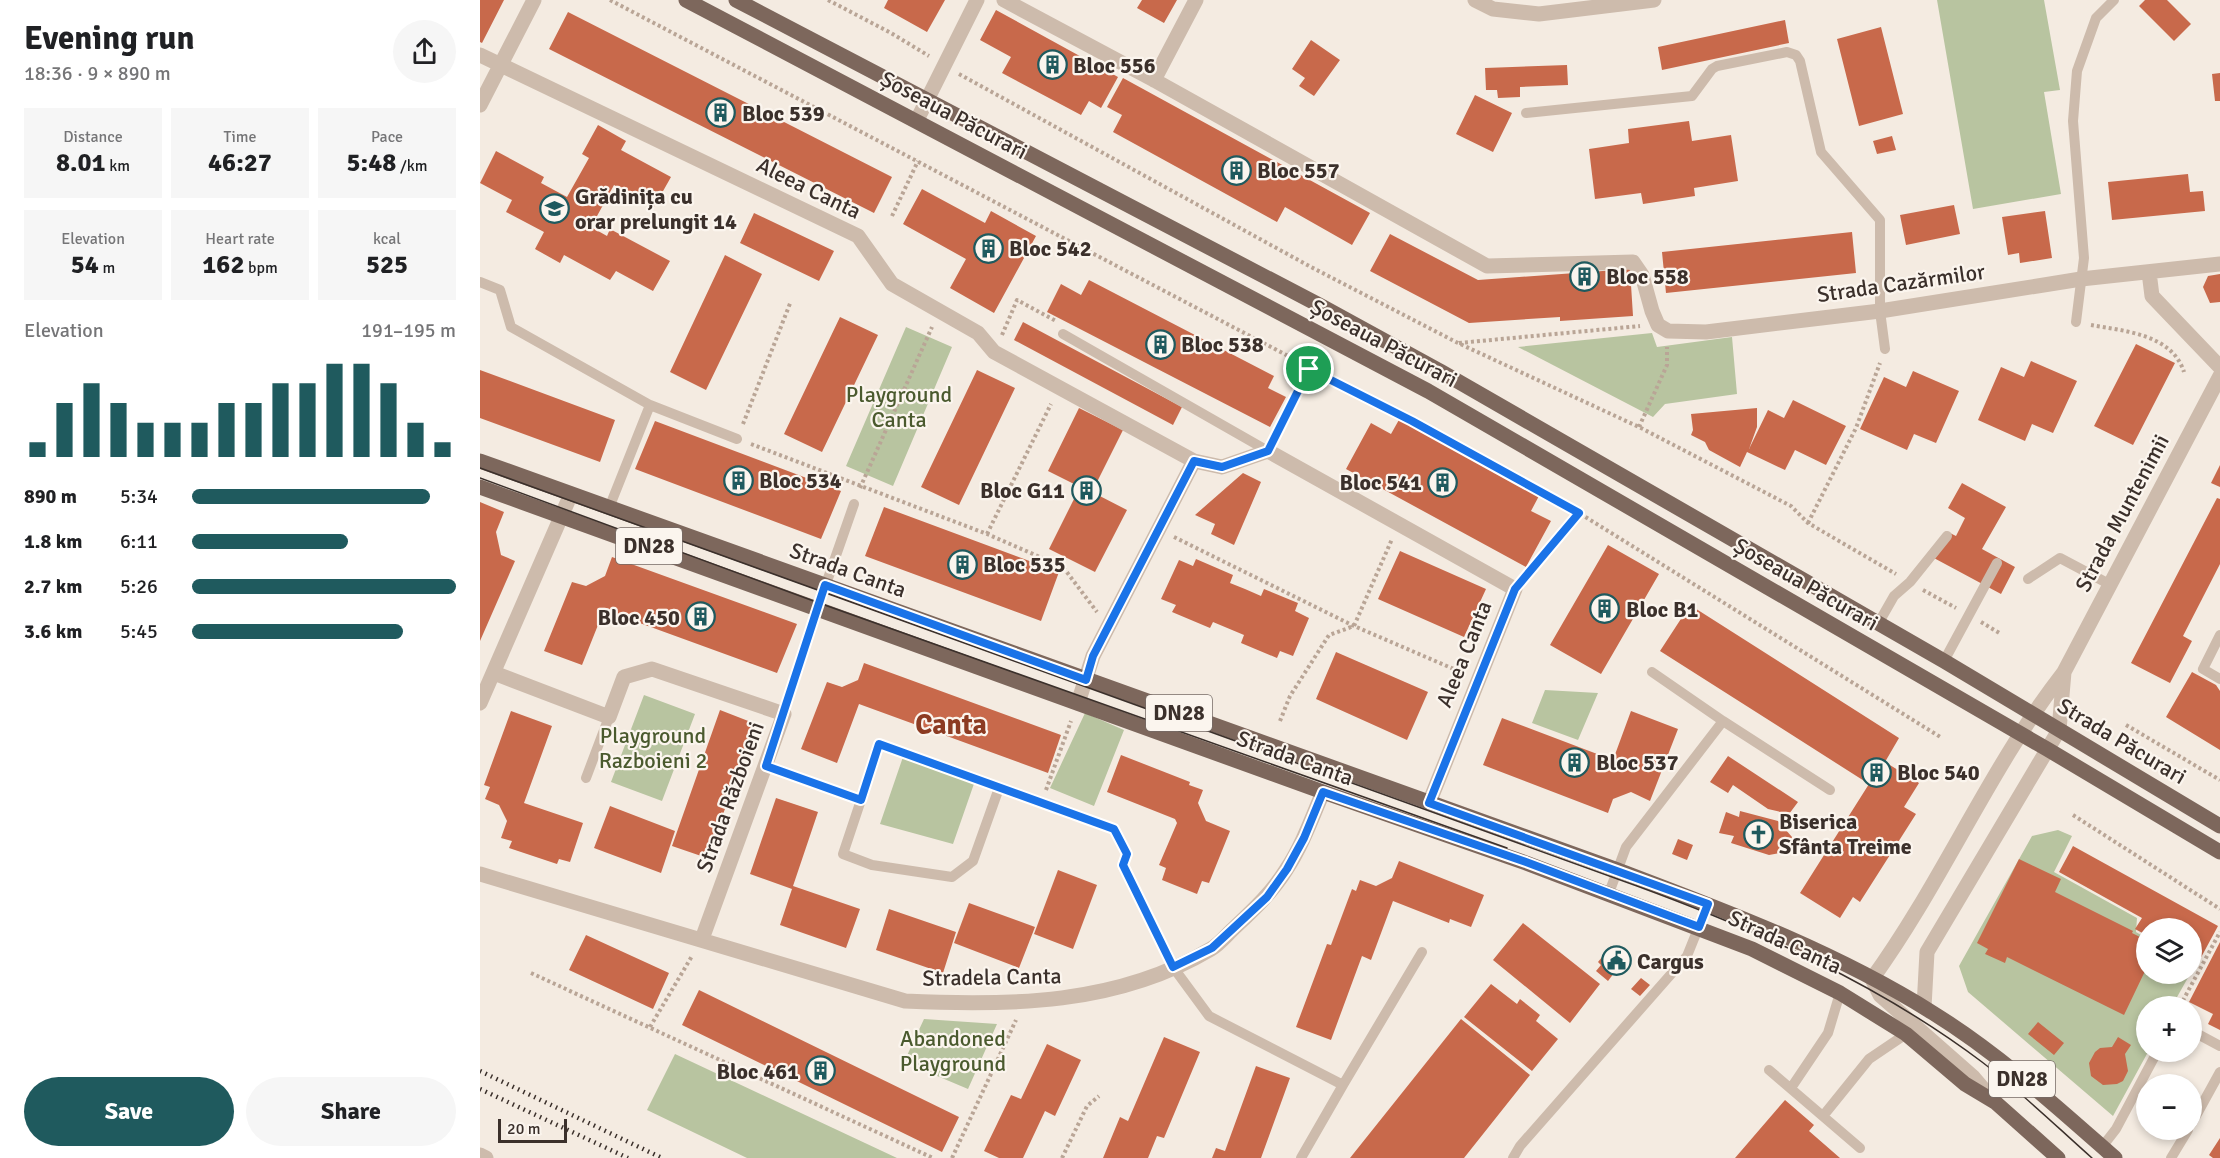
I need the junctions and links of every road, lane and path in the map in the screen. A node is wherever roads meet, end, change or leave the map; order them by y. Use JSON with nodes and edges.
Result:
{"nodes":[{"id":1,"x":534,"y":0,"type":"edge"},
{"id":2,"x":610,"y":0,"type":"edge"},
{"id":3,"x":686,"y":0,"type":"edge"},
{"id":4,"x":736,"y":0,"type":"edge"},
{"id":5,"x":828,"y":0,"type":"edge"},
{"id":6,"x":977,"y":0,"type":"edge"},
{"id":7,"x":1004,"y":0,"type":"edge"},
{"id":8,"x":1196,"y":0,"type":"edge"},
{"id":9,"x":1475,"y":0,"type":"edge"},
{"id":10,"x":1654,"y":0,"type":"edge"},
{"id":11,"x":2114,"y":0,"type":"edge"},
{"id":12,"x":480,"y":55,"type":"edge"},
{"id":13,"x":500,"y":65,"type":"junction"},
{"id":14,"x":943,"y":65,"type":"junction"},
{"id":15,"x":1154,"y":80,"type":"junction"},
{"id":16,"x":926,"y":100,"type":"junction"},
{"id":17,"x":480,"y":105,"type":"edge"},
{"id":18,"x":1526,"y":113,"type":"dead end"},
{"id":19,"x":916,"y":120,"type":"junction"},
{"id":20,"x":918,"y":161,"type":"junction"},
{"id":21,"x":892,"y":216,"type":"dead end"},
{"id":22,"x":2220,"y":264,"type":"edge"},
{"id":23,"x":2149,"y":272,"type":"junction"},
{"id":24,"x":2081,"y":279,"type":"junction"},
{"id":25,"x":480,"y":282,"type":"edge"},
{"id":26,"x":791,"y":301,"type":"dead end"},
{"id":27,"x":939,"y":310,"type":"junction"},
{"id":28,"x":1880,"y":311,"type":"junction"},
{"id":29,"x":2076,"y":322,"type":"joint"},
{"id":30,"x":1663,"y":328,"type":"junction"},
{"id":31,"x":1063,"y":334,"type":"joint"},
{"id":32,"x":1458,"y":343,"type":"junction"},
{"id":33,"x":1885,"y":349,"type":"joint"},
{"id":34,"x":994,"y":352,"type":"junction"},
{"id":35,"x":2220,"y":367,"type":"edge"},
{"id":36,"x":1309,"y":369,"type":"junction"},
{"id":37,"x":2184,"y":372,"type":"dead end"},
{"id":38,"x":2220,"y":376,"type":"edge"},
{"id":39,"x":1059,"y":387,"type":"junction"},
{"id":40,"x":650,"y":405,"type":"junction"},
{"id":41,"x":1639,"y":427,"type":"junction"},
{"id":42,"x":737,"y":439,"type":"junction"},
{"id":43,"x":1268,"y":451,"type":"junction"},
{"id":44,"x":480,"y":461,"type":"edge"},
{"id":45,"x":1194,"y":461,"type":"junction"},
{"id":46,"x":860,"y":486,"type":"junction"},
{"id":47,"x":480,"y":487,"type":"edge"},
{"id":48,"x":571,"y":494,"type":"junction"},
{"id":49,"x":854,"y":504,"type":"joint"},
{"id":50,"x":609,"y":508,"type":"junction"},
{"id":51,"x":1579,"y":513,"type":"junction"},
{"id":52,"x":562,"y":516,"type":"junction"},
{"id":53,"x":1808,"y":523,"type":"junction"},
{"id":54,"x":1399,"y":524,"type":"junction"},
{"id":55,"x":1158,"y":529,"type":"junction"},
{"id":56,"x":987,"y":534,"type":"junction"},
{"id":57,"x":1947,"y":536,"type":"dead end"},
{"id":58,"x":1997,"y":563,"type":"dead end"},
{"id":59,"x":2028,"y":579,"type":"dead end"},
{"id":60,"x":1910,"y":582,"type":"junction"},
{"id":61,"x":2109,"y":584,"type":"junction"},
{"id":62,"x":825,"y":585,"type":"junction"},
{"id":63,"x":1515,"y":589,"type":"junction"},
{"id":64,"x":818,"y":607,"type":"junction"},
{"id":65,"x":1969,"y":615,"type":"junction"},
{"id":66,"x":1878,"y":624,"type":"junction"},
{"id":67,"x":1354,"y":626,"type":"junction"},
{"id":68,"x":1108,"y":627,"type":"junction"},
{"id":69,"x":2001,"y":634,"type":"dead end"},
{"id":70,"x":2220,"y":635,"type":"edge"},
{"id":71,"x":1944,"y":661,"type":"junction"},
{"id":72,"x":1652,"y":672,"type":"dead end"},
{"id":73,"x":2064,"y":672,"type":"junction"},
{"id":74,"x":494,"y":673,"type":"junction"},
{"id":75,"x":1478,"y":679,"type":"junction"},
{"id":76,"x":2220,"y":679,"type":"edge"},
{"id":77,"x":1086,"y":680,"type":"junction"},
{"id":78,"x":480,"y":703,"type":"edge"},
{"id":79,"x":1078,"y":703,"type":"junction"},
{"id":80,"x":784,"y":714,"type":"junction"},
{"id":81,"x":2032,"y":714,"type":"junction"},
{"id":82,"x":609,"y":717,"type":"junction"},
{"id":83,"x":1072,"y":719,"type":"dead end"},
{"id":84,"x":1280,"y":721,"type":"dead end"},
{"id":85,"x":1723,"y":721,"type":"junction"},
{"id":86,"x":2126,"y":725,"type":"dead end"},
{"id":87,"x":2059,"y":730,"type":"junction"},
{"id":88,"x":2020,"y":734,"type":"junction"},
{"id":89,"x":1942,"y":738,"type":"dead end"},
{"id":90,"x":879,"y":744,"type":"joint"},
{"id":91,"x":2047,"y":749,"type":"junction"},
{"id":92,"x":766,"y":766,"type":"junction"},
{"id":93,"x":586,"y":778,"type":"dead end"},
{"id":94,"x":2220,"y":780,"type":"edge"},
{"id":95,"x":999,"y":788,"type":"junction"},
{"id":96,"x":1830,"y":790,"type":"dead end"},
{"id":97,"x":1323,"y":792,"type":"junction"},
{"id":98,"x":861,"y":800,"type":"junction"},
{"id":99,"x":1042,"y":802,"type":"junction"},
{"id":100,"x":1429,"y":803,"type":"junction"},
{"id":101,"x":2073,"y":815,"type":"dead end"},
{"id":102,"x":2220,"y":826,"type":"edge"},
{"id":103,"x":2220,"y":852,"type":"edge"},
{"id":104,"x":1618,"y":870,"type":"junction"},
{"id":105,"x":480,"y":874,"type":"edge"},
{"id":106,"x":1609,"y":893,"type":"junction"},
{"id":107,"x":1708,"y":904,"type":"junction"},
{"id":108,"x":2220,"y":909,"type":"edge"},
{"id":109,"x":1699,"y":927,"type":"junction"},
{"id":110,"x":2220,"y":932,"type":"edge"},
{"id":111,"x":702,"y":939,"type":"junction"},
{"id":112,"x":1422,"y":952,"type":"dead end"},
{"id":113,"x":1173,"y":967,"type":"junction"},
{"id":114,"x":531,"y":974,"type":"dead end"},
{"id":115,"x":1872,"y":979,"type":"junction"},
{"id":116,"x":1840,"y":993,"type":"junction"},
{"id":117,"x":2185,"y":996,"type":"edge"},
{"id":118,"x":1024,"y":1003,"type":"junction"},
{"id":119,"x":1924,"y":1007,"type":"junction"},
{"id":120,"x":650,"y":1027,"type":"junction"},
{"id":121,"x":1906,"y":1034,"type":"junction"},
{"id":122,"x":2202,"y":1036,"type":"edge"},
{"id":123,"x":2220,"y":1046,"type":"edge"},
{"id":124,"x":2152,"y":1062,"type":"edge"},
{"id":125,"x":1770,"y":1070,"type":"dead end"},
{"id":126,"x":2220,"y":1072,"type":"edge"},
{"id":127,"x":1343,"y":1085,"type":"junction"},
{"id":128,"x":1791,"y":1088,"type":"junction"},
{"id":129,"x":1099,"y":1096,"type":"dead end"},
{"id":130,"x":1995,"y":1102,"type":"junction"},
{"id":131,"x":2202,"y":1105,"type":"edge"},
{"id":132,"x":1823,"y":1116,"type":"junction"},
{"id":133,"x":2182,"y":1140,"type":"edge"},
{"id":134,"x":2102,"y":1147,"type":"junction"},
{"id":135,"x":1860,"y":1148,"type":"dead end"},
{"id":136,"x":480,"y":1155,"type":"edge"},
{"id":137,"x":486,"y":1158,"type":"edge"},
{"id":138,"x":933,"y":1158,"type":"edge"},
{"id":139,"x":952,"y":1158,"type":"edge"},
{"id":140,"x":1062,"y":1158,"type":"edge"},
{"id":141,"x":1301,"y":1158,"type":"edge"},
{"id":142,"x":1513,"y":1158,"type":"edge"},
{"id":143,"x":2058,"y":1158,"type":"edge"},
{"id":144,"x":2115,"y":1158,"type":"edge"},
{"id":145,"x":2172,"y":1158,"type":"edge"}],
"edges":[{"from":1,"to":13,"type":"street"},
{"from":2,"to":20,"type":"path"},
{"from":3,"to":19,"type":"main road","name":"Șoseaua Păcurari"},
{"from":4,"to":16,"type":"main road","name":"Șoseaua Păcurari"},
{"from":5,"to":14,"type":"path"},
{"from":6,"to":14,"type":"street"},
{"from":7,"to":15,"type":"street"},
{"from":8,"to":15,"type":"street"},
{"from":9,"to":10,"type":"street"},
{"from":11,"to":24,"type":"lane"},
{"from":12,"to":13,"type":"street","name":"Aleea Canta"},
{"from":13,"to":17,"type":"street"},
{"from":13,"to":27,"type":"street","name":"Aleea Canta"},
{"from":14,"to":16,"type":"street"},
{"from":14,"to":32,"type":"path"},
{"from":15,"to":30,"type":"street"},
{"from":16,"to":19,"type":"street"},
{"from":16,"to":66,"type":"main road","name":"Șoseaua Păcurari"},
{"from":18,"to":28,"type":"lane"},
{"from":19,"to":88,"type":"main road","name":"Șoseaua Păcurari"},
{"from":20,"to":21,"type":"path"},
{"from":20,"to":36,"type":"path"},
{"from":22,"to":23,"type":"street","name":"Strada Cazărmilor"},
{"from":23,"to":24,"type":"street","name":"Strada Cazărmilor"},
{"from":23,"to":35,"type":"street"},
{"from":24,"to":28,"type":"street","name":"Strada Cazărmilor"},
{"from":24,"to":29,"type":"lane"},
{"from":25,"to":40,"type":"lane"},
{"from":26,"to":42,"type":"path"},
{"from":27,"to":34,"type":"street","name":"Aleea Canta"},
{"from":27,"to":46,"type":"path"},
{"from":28,"to":30,"type":"street","name":"Strada Cazărmilor"},
{"from":28,"to":33,"type":"lane"},
{"from":29,"to":37,"type":"path"},
{"from":30,"to":32,"type":"path"},
{"from":30,"to":41,"type":"path"},
{"from":31,"to":34,"type":"path"},
{"from":31,"to":43,"type":"lane"},
{"from":32,"to":41,"type":"path"},
{"from":33,"to":53,"type":"path"},
{"from":34,"to":39,"type":"street","name":"Aleea Canta"},
{"from":36,"to":43,"type":"path"},
{"from":36,"to":51,"type":"path"},
{"from":38,"to":61,"type":"street","name":"Strada Muntenimii"},
{"from":39,"to":45,"type":"street","name":"Aleea Canta"},
{"from":39,"to":56,"type":"path"},
{"from":40,"to":42,"type":"lane"},
{"from":40,"to":50,"type":"lane"},
{"from":41,"to":53,"type":"path"},
{"from":42,"to":46,"type":"path"},
{"from":43,"to":45,"type":"street","name":"Aleea Canta"},
{"from":43,"to":54,"type":"street","name":"Aleea Canta"},
{"from":44,"to":48,"type":"main road","name":"Strada Canta","number":"DN28"},
{"from":45,"to":55,"type":"street"},
{"from":46,"to":49,"type":"path"},
{"from":46,"to":56,"type":"path"},
{"from":47,"to":52,"type":"main road","name":"Strada Canta","number":"DN28"},
{"from":48,"to":50,"type":"main road","name":"Strada Canta","number":"DN28"},
{"from":48,"to":52,"type":"street"},
{"from":49,"to":62,"type":"lane"},
{"from":50,"to":62,"type":"main road","name":"Strada Canta","number":"DN28"},
{"from":51,"to":63,"type":"path"},
{"from":51,"to":89,"type":"path"},
{"from":52,"to":64,"type":"main road","name":"Strada Canta","number":"DN28"},
{"from":52,"to":74,"type":"street"},
{"from":53,"to":60,"type":"path"},
{"from":54,"to":63,"type":"street","name":"Aleea Canta"},
{"from":54,"to":67,"type":"path"},
{"from":55,"to":67,"type":"path"},
{"from":55,"to":68,"type":"street"},
{"from":56,"to":68,"type":"path"},
{"from":57,"to":60,"type":"lane"},
{"from":58,"to":65,"type":"lane"},
{"from":59,"to":61,"type":"lane"},
{"from":60,"to":65,"type":"path"},
{"from":60,"to":66,"type":"lane"},
{"from":61,"to":73,"type":"street","name":"Strada Muntenimii"},
{"from":62,"to":64,"type":"lane"},
{"from":62,"to":77,"type":"main road","name":"Strada Canta","number":"DN28"},
{"from":63,"to":75,"type":"street","name":"Aleea Canta"},
{"from":64,"to":79,"type":"main road","name":"Strada Canta","number":"DN28"},
{"from":64,"to":80,"type":"path"},
{"from":65,"to":69,"type":"path"},
{"from":65,"to":71,"type":"lane"},
{"from":66,"to":71,"type":"main road","name":"Șoseaua Păcurari"},
{"from":67,"to":75,"type":"path"},
{"from":67,"to":84,"type":"path"},
{"from":68,"to":77,"type":"street"},
{"from":70,"to":76,"type":"lane"},
{"from":71,"to":81,"type":"main road","name":"Șoseaua Păcurari"},
{"from":72,"to":85,"type":"lane"},
{"from":73,"to":81,"type":"street","name":"Strada Muntenimii"},
{"from":73,"to":87,"type":"street","name":"Strada Muntenimii"},
{"from":74,"to":78,"type":"street"},
{"from":74,"to":82,"type":"street"},
{"from":75,"to":100,"type":"street","name":"Aleea Canta"},
{"from":77,"to":79,"type":"street"},
{"from":77,"to":100,"type":"main road","name":"Strada Canta","number":"DN28"},
{"from":79,"to":97,"type":"main road","name":"Strada Canta","number":"DN28"},
{"from":80,"to":82,"type":"street","name":"Strada Războieni"},
{"from":80,"to":92,"type":"street","name":"Strada Războieni"},
{"from":81,"to":87,"type":"main road","name":"Strada Păcurari"},
{"from":81,"to":88,"type":"street","name":"Strada Canta"},
{"from":82,"to":93,"type":"lane"},
{"from":83,"to":99,"type":"path"},
{"from":85,"to":96,"type":"lane"},
{"from":85,"to":104,"type":"lane"},
{"from":86,"to":94,"type":"path"},
{"from":87,"to":91,"type":"street"},
{"from":87,"to":102,"type":"main road","name":"Strada Păcurari"},
{"from":88,"to":91,"type":"main road","name":"Șoseaua Păcurari"},
{"from":88,"to":115,"type":"street","name":"Strada Canta"},
{"from":90,"to":95,"type":"path"},
{"from":90,"to":98,"type":"lane"},
{"from":91,"to":103,"type":"main road","name":"Strada Păcurari"},
{"from":91,"to":119,"type":"street"},
{"from":92,"to":98,"type":"lane"},
{"from":92,"to":111,"type":"street","name":"Strada Războieni"},
{"from":95,"to":98,"type":"lane"},
{"from":95,"to":99,"type":"lane"},
{"from":97,"to":106,"type":"main road","name":"Strada Canta","number":"DN28"},
{"from":97,"to":113,"type":"street","name":"Stradela Canta"},
{"from":99,"to":113,"type":"lane"},
{"from":100,"to":104,"type":"main road","name":"Strada Canta","number":"DN28"},
{"from":101,"to":108,"type":"path"},
{"from":104,"to":106,"type":"lane"},
{"from":104,"to":107,"type":"main road","name":"Strada Canta","number":"DN28"},
{"from":105,"to":111,"type":"street","name":"Stradela Canta"},
{"from":106,"to":109,"type":"main road","name":"Strada Canta","number":"DN28"},
{"from":107,"to":109,"type":"lane"},
{"from":107,"to":115,"type":"main road","name":"Strada Canta","number":"DN28"},
{"from":109,"to":116,"type":"main road","name":"Strada Canta","number":"DN28"},
{"from":109,"to":142,"type":"lane"},
{"from":110,"to":117,"type":"path"},
{"from":111,"to":118,"type":"street","name":"Stradela Canta"},
{"from":111,"to":120,"type":"path"},
{"from":112,"to":127,"type":"lane"},
{"from":113,"to":118,"type":"street","name":"Stradela Canta"},
{"from":113,"to":127,"type":"lane"},
{"from":114,"to":120,"type":"path"},
{"from":115,"to":119,"type":"main road","number":"DN28"},
{"from":115,"to":130,"type":"street","name":"Strada Canta"},
{"from":116,"to":121,"type":"main road","name":"Strada Canta","number":"DN28"},
{"from":116,"to":128,"type":"lane"},
{"from":118,"to":139,"type":"path"},
{"from":119,"to":134,"type":"main road","number":"DN28"},
{"from":120,"to":138,"type":"path"},
{"from":121,"to":130,"type":"main road","number":"DN28"},
{"from":121,"to":132,"type":"lane"},
{"from":122,"to":123,"type":"lane"},
{"from":124,"to":134,"type":"lane"},
{"from":125,"to":128,"type":"lane"},
{"from":126,"to":131,"type":"lane"},
{"from":127,"to":141,"type":"lane"},
{"from":128,"to":132,"type":"lane"},
{"from":129,"to":140,"type":"path"},
{"from":130,"to":143,"type":"main road","number":"DN28"},
{"from":132,"to":135,"type":"lane"},
{"from":133,"to":145,"type":"lane"},
{"from":134,"to":144,"type":"main road","number":"DN28"},
{"from":136,"to":137,"type":"street"}]}
